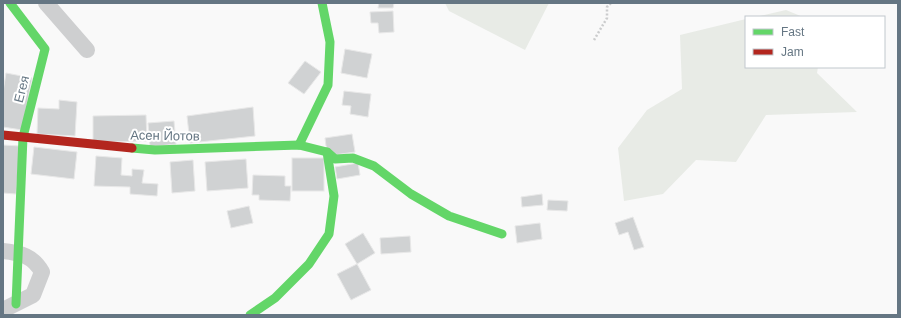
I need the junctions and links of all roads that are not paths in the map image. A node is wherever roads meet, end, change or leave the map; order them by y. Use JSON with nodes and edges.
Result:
{"nodes":[{"id":1,"x":10,"y":3,"type":"edge"},
{"id":2,"x":46,"y":3,"type":"edge"},
{"id":3,"x":322,"y":3,"type":"edge"},
{"id":4,"x":87,"y":50,"type":"dead end"},
{"id":5,"x":3,"y":135,"type":"edge"},
{"id":6,"x":23,"y":137,"type":"junction"},
{"id":7,"x":299,"y":145,"type":"junction"},
{"id":8,"x":327,"y":152,"type":"junction"},
{"id":9,"x":502,"y":234,"type":"dead end"},
{"id":10,"x":10,"y":252,"type":"edge"},
{"id":11,"x":10,"y":307,"type":"edge"},
{"id":12,"x":250,"y":315,"type":"edge"}],
"edges":[{"from":1,"to":6,"type":"street","name":"Егея"},
{"from":2,"to":4,"type":"street"},
{"from":3,"to":7,"type":"street"},
{"from":5,"to":6,"type":"street","name":"Асен Йотов"},
{"from":6,"to":7,"type":"street","name":"Асен Йотов"},
{"from":6,"to":10,"type":"street","name":"Егея"},
{"from":7,"to":8,"type":"street","name":"Асен Йотов"},
{"from":8,"to":9,"type":"street","name":"Асен Йотов"},
{"from":8,"to":12,"type":"street"},
{"from":10,"to":11,"type":"street","name":"Егея"},
{"from":10,"to":11,"type":"street"}]}
